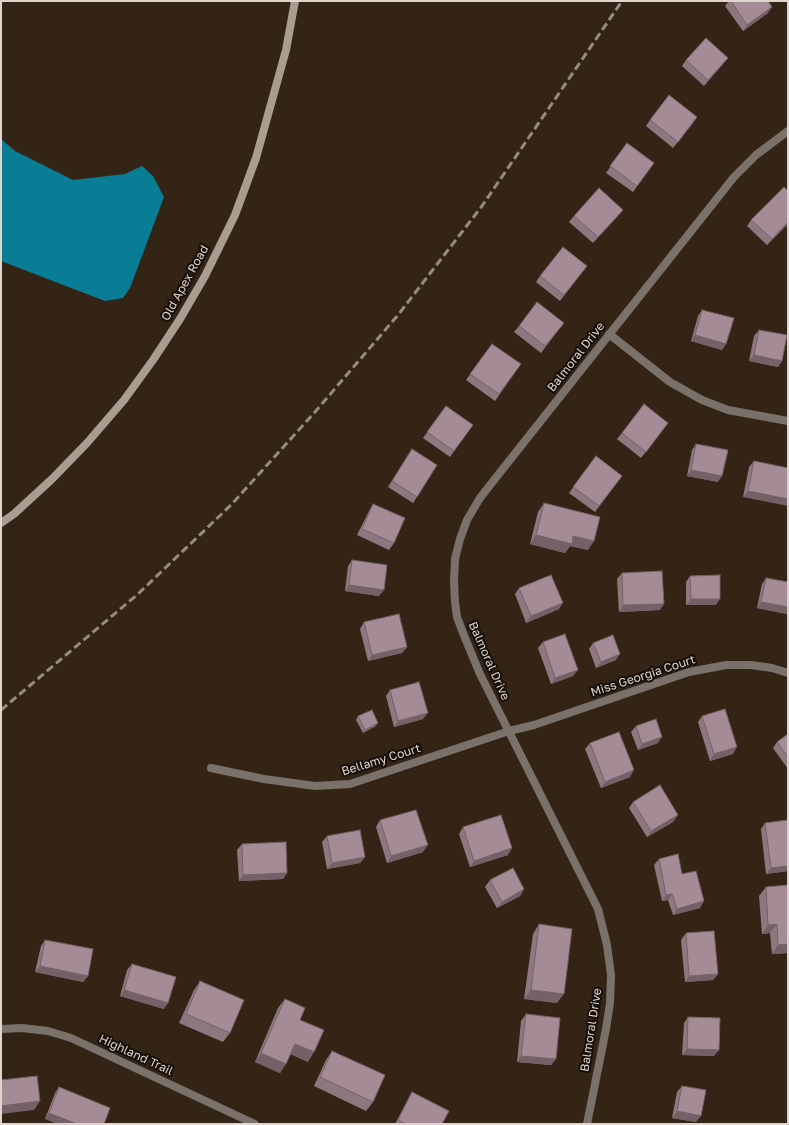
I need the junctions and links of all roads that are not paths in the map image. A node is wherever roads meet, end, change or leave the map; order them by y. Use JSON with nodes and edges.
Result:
{"nodes":[{"id":1,"x":295,"y":1,"type":"edge"},
{"id":2,"x":788,"y":131,"type":"edge"},
{"id":3,"x":609,"y":334,"type":"junction"},
{"id":4,"x":788,"y":421,"type":"edge"},
{"id":5,"x":1,"y":523,"type":"edge"},
{"id":6,"x":788,"y":673,"type":"edge"},
{"id":7,"x":509,"y":731,"type":"junction"},
{"id":8,"x":210,"y":768,"type":"dead end"},
{"id":9,"x":1,"y":1029,"type":"edge"},
{"id":10,"x":254,"y":1124,"type":"edge"},
{"id":11,"x":586,"y":1124,"type":"edge"}],
"edges":[{"from":1,"to":5,"type":"main road","name":"Old Apex Road"},
{"from":2,"to":3,"type":"street","name":"Balmoral Drive"},
{"from":3,"to":4,"type":"street"},
{"from":3,"to":7,"type":"street","name":"Balmoral Drive"},
{"from":6,"to":7,"type":"street","name":"Miss Georgia Court"},
{"from":7,"to":8,"type":"street","name":"Bellamy Court"},
{"from":7,"to":11,"type":"street","name":"Balmoral Drive"},
{"from":9,"to":10,"type":"street","name":"Highland Trail"}]}
